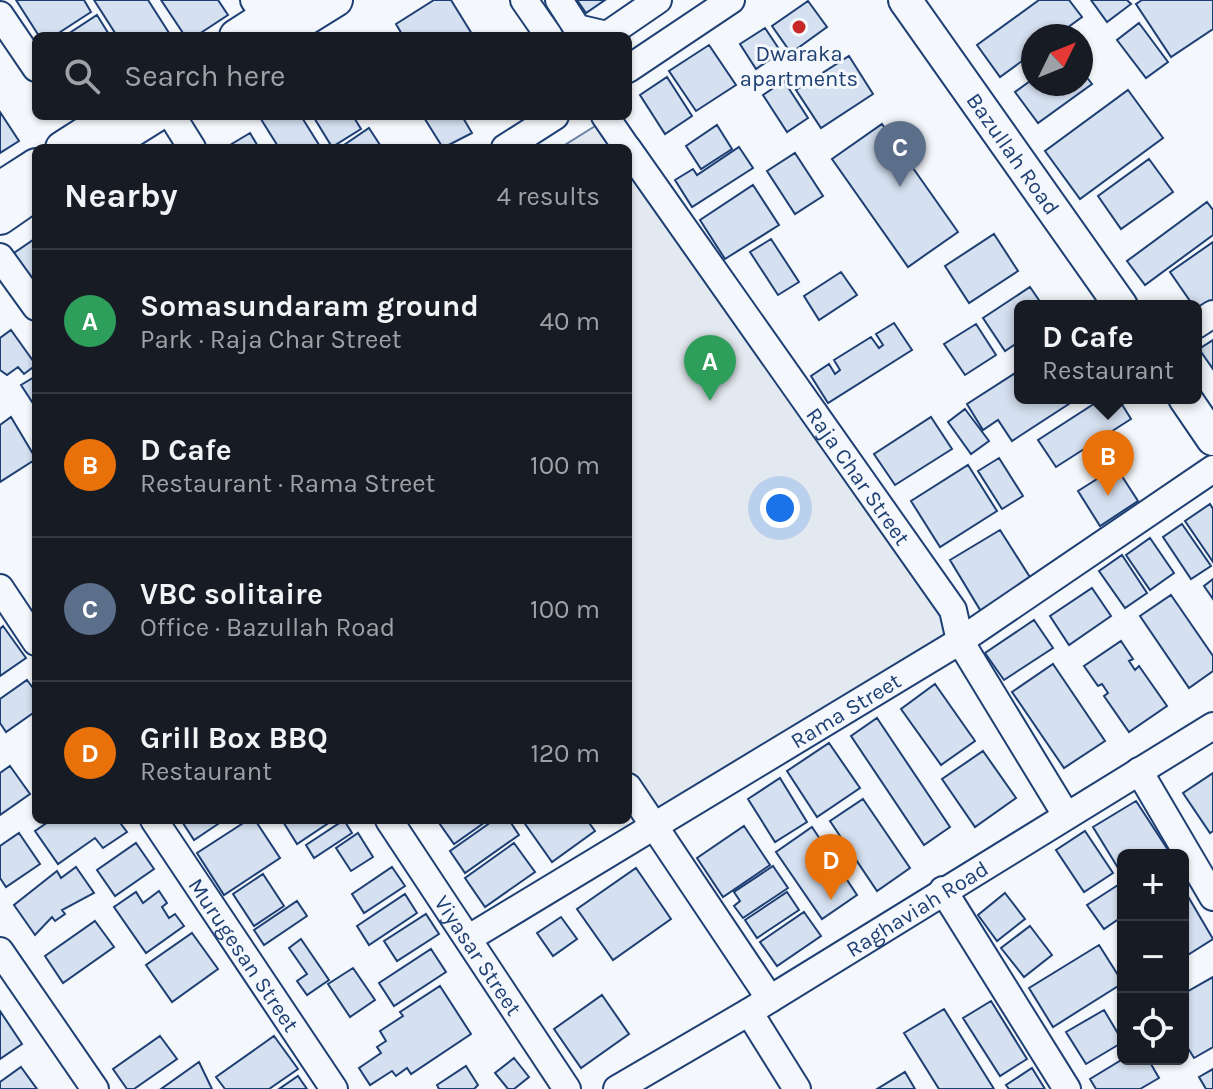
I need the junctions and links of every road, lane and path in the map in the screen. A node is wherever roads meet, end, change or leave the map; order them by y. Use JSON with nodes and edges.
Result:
{"nodes":[{"id":1,"x":336,"y":0,"type":"edge"},
{"id":2,"x":524,"y":0,"type":"edge"},
{"id":3,"x":559,"y":0,"type":"edge"},
{"id":4,"x":658,"y":0,"type":"edge"},
{"id":5,"x":731,"y":0,"type":"edge"},
{"id":6,"x":905,"y":0,"type":"edge"},
{"id":7,"x":272,"y":13,"type":"edge"},
{"id":8,"x":0,"y":15,"type":"edge"},
{"id":9,"x":242,"y":32,"type":"edge"},
{"id":10,"x":546,"y":32,"type":"edge"},
{"id":11,"x":584,"y":32,"type":"edge"},
{"id":12,"x":611,"y":32,"type":"edge"},
{"id":13,"x":32,"y":62,"type":"edge"},
{"id":14,"x":632,"y":66,"type":"edge"},
{"id":15,"x":106,"y":120,"type":"edge"},
{"id":16,"x":141,"y":120,"type":"edge"},
{"id":17,"x":174,"y":120,"type":"edge"},
{"id":18,"x":549,"y":120,"type":"edge"},
{"id":19,"x":608,"y":120,"type":"edge"},
{"id":20,"x":79,"y":137,"type":"edge"},
{"id":21,"x":190,"y":144,"type":"edge"},
{"id":22,"x":511,"y":144,"type":"edge"},
{"id":23,"x":625,"y":144,"type":"edge"},
{"id":24,"x":632,"y":155,"type":"edge"},
{"id":25,"x":32,"y":168,"type":"edge"},
{"id":26,"x":0,"y":188,"type":"edge"},
{"id":27,"x":32,"y":196,"type":"edge"},
{"id":28,"x":0,"y":218,"type":"edge"},
{"id":29,"x":0,"y":257,"type":"edge"},
{"id":30,"x":1117,"y":300,"type":"edge"},
{"id":31,"x":32,"y":301,"type":"edge"},
{"id":32,"x":1189,"y":404,"type":"edge"},
{"id":33,"x":1213,"y":439,"type":"edge"},
{"id":34,"x":1213,"y":469,"type":"edge"},
{"id":35,"x":0,"y":588,"type":"edge"},
{"id":36,"x":32,"y":636,"type":"edge"},
{"id":37,"x":960,"y":641,"type":"junction"},
{"id":38,"x":1213,"y":726,"type":"edge"},
{"id":39,"x":1139,"y":771,"type":"junction"},
{"id":40,"x":632,"y":793,"type":"edge"},
{"id":41,"x":1066,"y":815,"type":"junction"},
{"id":42,"x":653,"y":823,"type":"junction"},
{"id":43,"x":157,"y":824,"type":"edge"},
{"id":44,"x":392,"y":824,"type":"edge"},
{"id":45,"x":943,"y":890,"type":"junction"},
{"id":46,"x":1213,"y":897,"type":"edge"},
{"id":47,"x":469,"y":938,"type":"junction"},
{"id":48,"x":0,"y":951,"type":"edge"},
{"id":49,"x":760,"y":1005,"type":"junction"},
{"id":50,"x":95,"y":1089,"type":"edge"},
{"id":51,"x":334,"y":1089,"type":"edge"},
{"id":52,"x":567,"y":1089,"type":"edge"},
{"id":53,"x":617,"y":1089,"type":"edge"},
{"id":54,"x":797,"y":1089,"type":"edge"},
{"id":55,"x":1067,"y":1089,"type":"edge"}],
"edges":[{"from":1,"to":7,"type":"main road"},
{"from":2,"to":10,"type":"street"},
{"from":3,"to":11,"type":"street"},
{"from":4,"to":12,"type":"street"},
{"from":5,"to":14,"type":"street"},
{"from":6,"to":30,"type":"main road","name":"Bazullah Road"},
{"from":7,"to":9,"type":"main road"},
{"from":8,"to":13,"type":"street"},
{"from":15,"to":20,"type":"main road"},
{"from":16,"to":20,"type":"main road"},
{"from":17,"to":21,"type":"street"},
{"from":18,"to":22,"type":"street"},
{"from":19,"to":23,"type":"street","name":"Raja Char Street"},
{"from":24,"to":37,"type":"street","name":"Raja Char Street"},
{"from":25,"to":26,"type":"main road"},
{"from":27,"to":28,"type":"main road"},
{"from":29,"to":31,"type":"street"},
{"from":32,"to":33,"type":"main road"},
{"from":34,"to":37,"type":"street","name":"Rama Street"},
{"from":35,"to":36,"type":"street"},
{"from":37,"to":41,"type":"street","name":"Raja Char Street"},
{"from":37,"to":42,"type":"street","name":"Rama Street"},
{"from":38,"to":39,"type":"street","name":"Raghaviah Road"},
{"from":39,"to":41,"type":"street","name":"Raghaviah Road"},
{"from":39,"to":46,"type":"street"},
{"from":40,"to":42,"type":"street"},
{"from":41,"to":45,"type":"street","name":"Raghaviah Road"},
{"from":42,"to":47,"type":"street","name":"Rama Street"},
{"from":42,"to":49,"type":"street"},
{"from":43,"to":51,"type":"street","name":"Murugesan Street"},
{"from":44,"to":47,"type":"street","name":"Viyasar Street"},
{"from":45,"to":49,"type":"street","name":"Raghaviah Road"},
{"from":45,"to":55,"type":"street"},
{"from":47,"to":52,"type":"street","name":"Viyasar Street"},
{"from":48,"to":50,"type":"street"},
{"from":49,"to":53,"type":"street","name":"Raghaviah Road"},
{"from":49,"to":54,"type":"street"}]}
